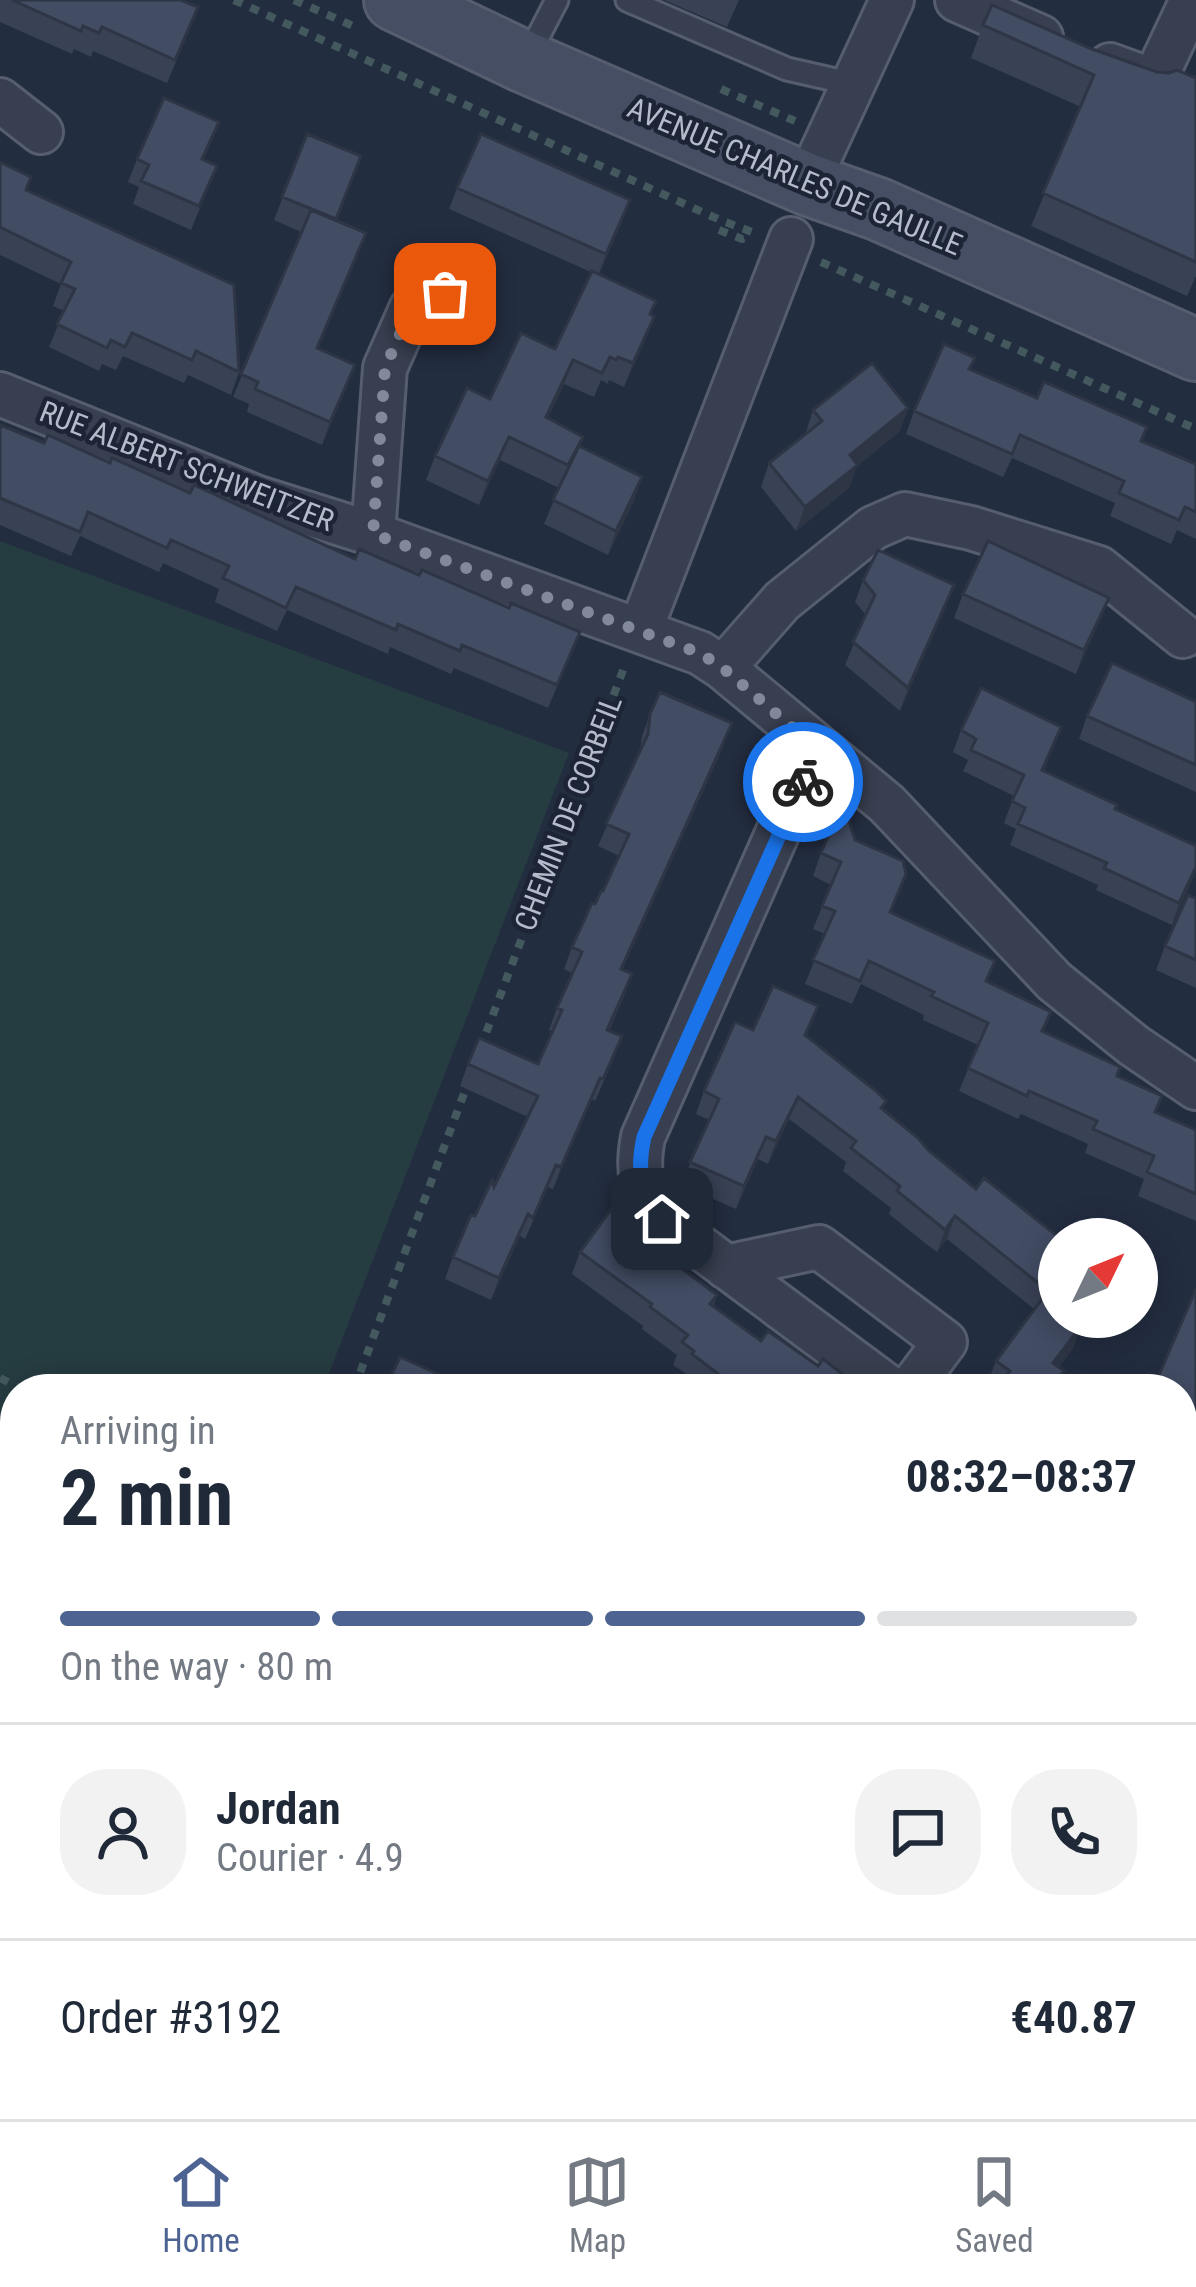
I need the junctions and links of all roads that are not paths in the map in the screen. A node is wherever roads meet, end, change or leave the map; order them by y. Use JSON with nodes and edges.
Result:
{"nodes":[{"id":1,"x":395,"y":0,"type":"edge"},
{"id":2,"x":557,"y":0,"type":"edge"},
{"id":3,"x":627,"y":0,"type":"edge"},
{"id":4,"x":892,"y":0,"type":"edge"},
{"id":5,"x":957,"y":0,"type":"edge"},
{"id":6,"x":1192,"y":0,"type":"edge"},
{"id":7,"x":525,"y":62,"type":"junction"},
{"id":8,"x":853,"y":84,"type":"junction"},
{"id":9,"x":0,"y":100,"type":"edge"},
{"id":10,"x":41,"y":133,"type":"dead end"},
{"id":11,"x":798,"y":199,"type":"junction"},
{"id":12,"x":445,"y":294,"type":"dead end"},
{"id":13,"x":1196,"y":350,"type":"edge"},
{"id":14,"x":0,"y":394,"type":"edge"},
{"id":15,"x":373,"y":534,"type":"junction"},
{"id":16,"x":640,"y":631,"type":"junction"},
{"id":17,"x":1183,"y":636,"type":"dead end"},
{"id":18,"x":723,"y":668,"type":"junction"},
{"id":19,"x":822,"y":753,"type":"junction"},
{"id":20,"x":1196,"y":1088,"type":"edge"},
{"id":21,"x":726,"y":1267,"type":"junction"},
{"id":22,"x":871,"y":1374,"type":"edge"},
{"id":23,"x":921,"y":1374,"type":"edge"}],
"edges":[{"from":1,"to":7,"type":"main road","name":"AVENUE CHARLES DE GAULLE"},
{"from":2,"to":7,"type":"lane"},
{"from":3,"to":8,"type":"lane"},
{"from":4,"to":8,"type":"street"},
{"from":5,"to":6,"type":"street"},
{"from":7,"to":11,"type":"main road","name":"AVENUE CHARLES DE GAULLE"},
{"from":8,"to":11,"type":"street"},
{"from":9,"to":10,"type":"street"},
{"from":11,"to":13,"type":"main road","name":"AVENUE CHARLES DE GAULLE"},
{"from":11,"to":16,"type":"street"},
{"from":12,"to":15,"type":"street"},
{"from":14,"to":15,"type":"street","name":"RUE ALBERT SCHWEITZER"},
{"from":15,"to":16,"type":"street","name":"RUE ALBERT SCHWEITZER"},
{"from":16,"to":18,"type":"street","name":"RUE ALBERT SCHWEITZER"},
{"from":17,"to":18,"type":"street"},
{"from":18,"to":19,"type":"street","name":"RUE ALBERT SCHWEITZER"},
{"from":19,"to":20,"type":"street","name":"RUE ALBERT SCHWEITZER"},
{"from":19,"to":21,"type":"street"},
{"from":21,"to":22,"type":"street"},
{"from":21,"to":23,"type":"street"}]}
